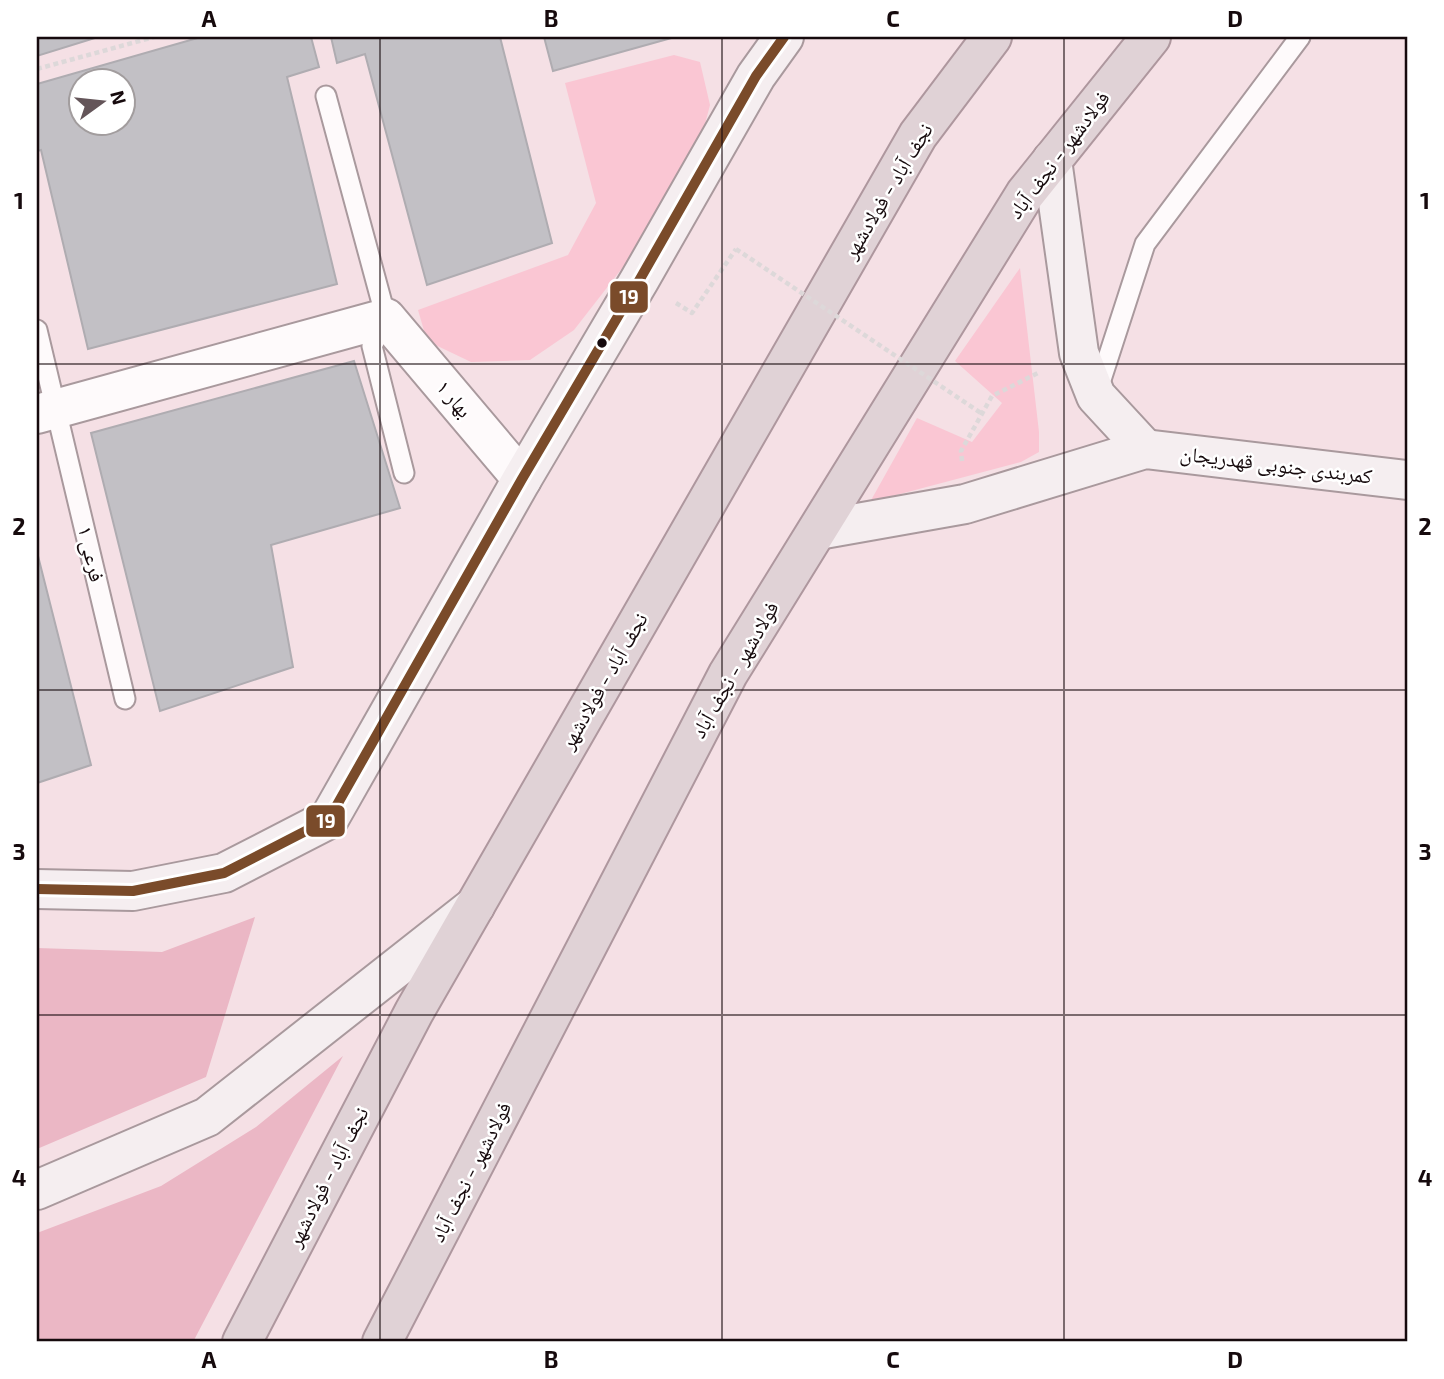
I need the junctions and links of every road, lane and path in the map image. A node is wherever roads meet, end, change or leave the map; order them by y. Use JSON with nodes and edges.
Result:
{"nodes":[{"id":1,"x":154,"y":37,"type":"edge"},
{"id":2,"x":784,"y":37,"type":"edge"},
{"id":3,"x":992,"y":37,"type":"edge"},
{"id":4,"x":1151,"y":37,"type":"edge"},
{"id":5,"x":1300,"y":37,"type":"edge"},
{"id":6,"x":37,"y":69,"type":"edge"},
{"id":7,"x":326,"y":96,"type":"dead end"},
{"id":8,"x":1052,"y":160,"type":"junction"},
{"id":9,"x":692,"y":313,"type":"dead end"},
{"id":10,"x":386,"y":318,"type":"junction"},
{"id":11,"x":37,"y":330,"type":"edge"},
{"id":12,"x":1079,"y":353,"type":"junction"},
{"id":13,"x":1096,"y":396,"type":"junction"},
{"id":14,"x":47,"y":411,"type":"edge"},
{"id":15,"x":981,"y":413,"type":"junction"},
{"id":16,"x":1145,"y":449,"type":"junction"},
{"id":17,"x":961,"y":451,"type":"dead end"},
{"id":18,"x":404,"y":473,"type":"dead end"},
{"id":19,"x":522,"y":479,"type":"junction"},
{"id":20,"x":1407,"y":481,"type":"edge"},
{"id":21,"x":818,"y":530,"type":"junction"},
{"id":22,"x":125,"y":699,"type":"dead end"},
{"id":23,"x":37,"y":889,"type":"edge"},
{"id":24,"x":475,"y":905,"type":"junction"},
{"id":25,"x":37,"y":1190,"type":"edge"},
{"id":26,"x":242,"y":1342,"type":"edge"},
{"id":27,"x":382,"y":1342,"type":"edge"}],
"edges":[{"from":1,"to":6,"type":"path"},
{"from":2,"to":19,"type":"main road"},
{"from":3,"to":24,"type":"highway","name":"نجف آباد - فولادشهر"},
{"from":4,"to":8,"type":"highway","name":"فولادشهر - نجف آباد"},
{"from":5,"to":13,"type":"lane"},
{"from":7,"to":10,"type":"lane"},
{"from":8,"to":12,"type":"main road"},
{"from":8,"to":21,"type":"highway","name":"فولادشهر - نجف آباد"},
{"from":9,"to":15,"type":"path","bridge":true},
{"from":10,"to":14,"type":"street"},
{"from":10,"to":18,"type":"lane"},
{"from":10,"to":19,"type":"street","name":"بهار ۱"},
{"from":11,"to":14,"type":"lane","name":"فرعی ۱"},
{"from":12,"to":13,"type":"main road"},
{"from":12,"to":15,"type":"path"},
{"from":13,"to":16,"type":"main road"},
{"from":14,"to":22,"type":"lane","name":"فرعی ۱"},
{"from":15,"to":17,"type":"path"},
{"from":16,"to":20,"type":"main road","name":"کمربندی جنوبی قهدریجان"},
{"from":16,"to":21,"type":"main road"},
{"from":19,"to":23,"type":"main road"},
{"from":21,"to":27,"type":"highway","name":"فولادشهر - نجف آباد"},
{"from":24,"to":25,"type":"main road"},
{"from":24,"to":26,"type":"highway","name":"نجف آباد - فولادشهر"}]}
